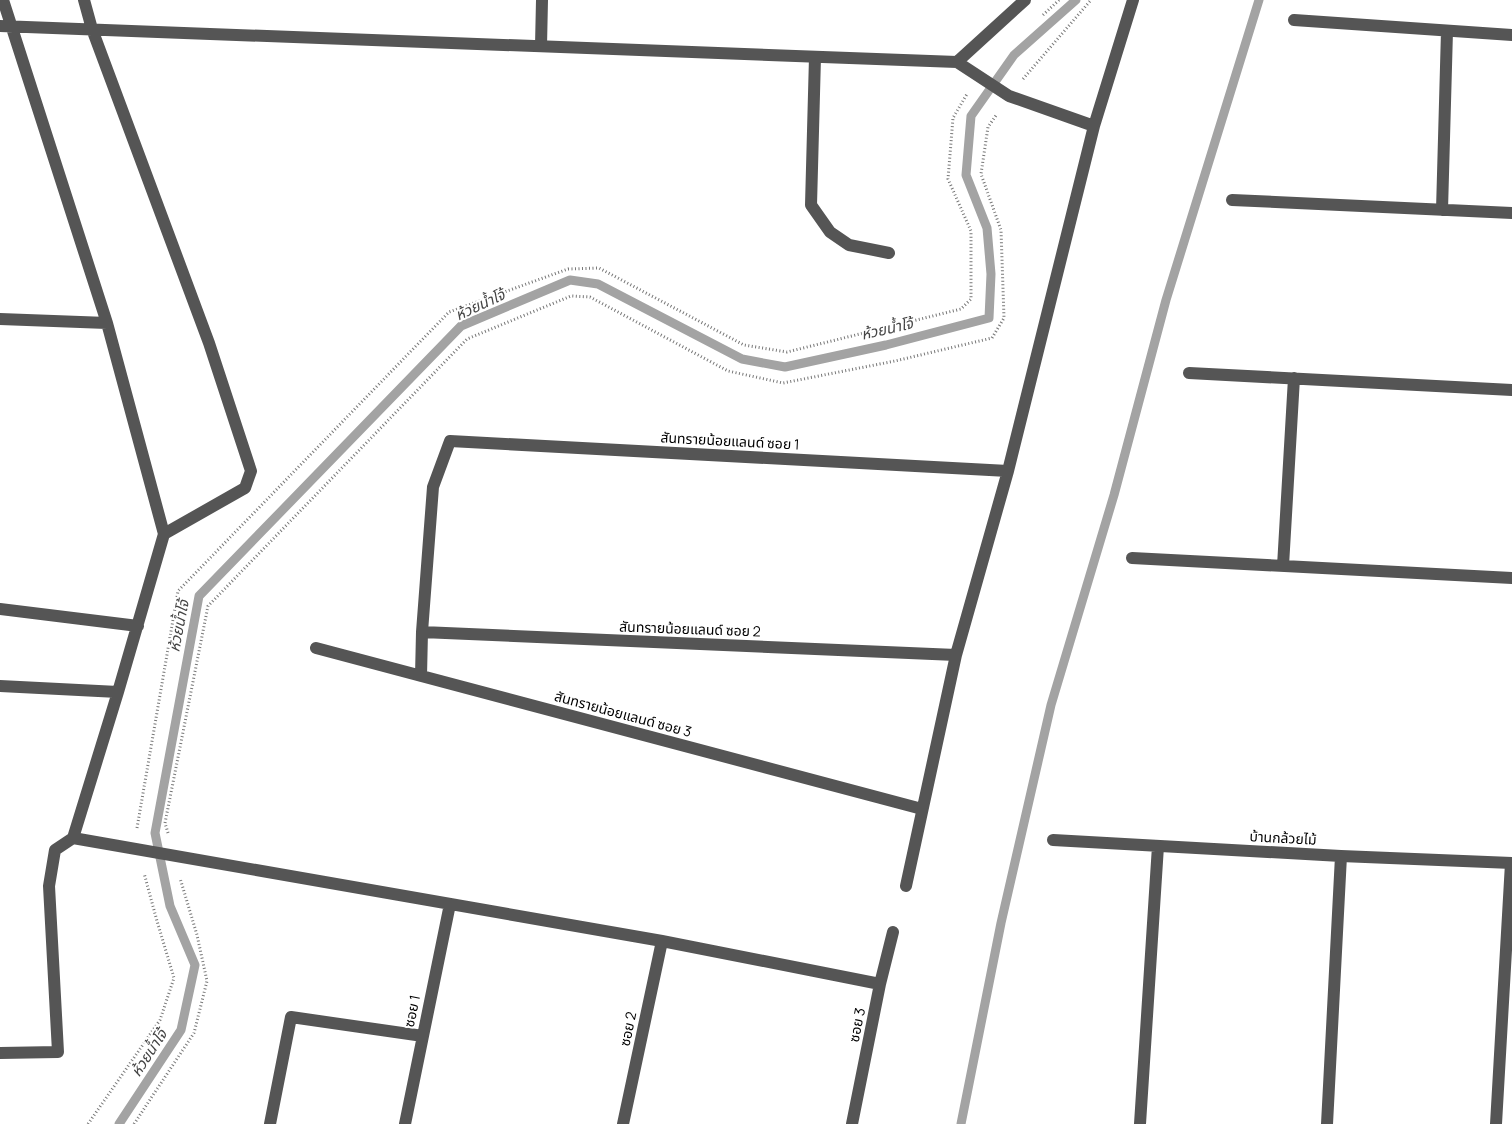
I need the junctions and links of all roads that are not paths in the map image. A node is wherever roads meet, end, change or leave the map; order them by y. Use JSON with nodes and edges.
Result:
{"nodes":[{"id":1,"x":3,"y":0,"type":"edge"},
{"id":2,"x":84,"y":0,"type":"edge"},
{"id":3,"x":542,"y":0,"type":"edge"},
{"id":4,"x":1026,"y":0,"type":"edge"},
{"id":5,"x":1133,"y":0,"type":"edge"},
{"id":6,"x":1294,"y":20,"type":"dead end"},
{"id":7,"x":6,"y":26,"type":"edge"},
{"id":8,"x":92,"y":29,"type":"junction"},
{"id":9,"x":1447,"y":31,"type":"junction"},
{"id":10,"x":1512,"y":35,"type":"edge"},
{"id":11,"x":541,"y":46,"type":"junction"},
{"id":12,"x":815,"y":57,"type":"junction"},
{"id":13,"x":957,"y":62,"type":"junction"},
{"id":14,"x":1094,"y":126,"type":"junction"},
{"id":15,"x":1232,"y":200,"type":"dead end"},
{"id":16,"x":1442,"y":210,"type":"junction"},
{"id":17,"x":1512,"y":213,"type":"edge"},
{"id":18,"x":889,"y":252,"type":"dead end"},
{"id":19,"x":0,"y":319,"type":"edge"},
{"id":20,"x":107,"y":323,"type":"junction"},
{"id":21,"x":1190,"y":373,"type":"dead end"},
{"id":22,"x":1294,"y":378,"type":"junction"},
{"id":23,"x":1512,"y":390,"type":"edge"},
{"id":24,"x":1008,"y":471,"type":"junction"},
{"id":25,"x":164,"y":534,"type":"junction"},
{"id":26,"x":1132,"y":558,"type":"dead end"},
{"id":27,"x":1283,"y":566,"type":"junction"},
{"id":28,"x":1512,"y":578,"type":"edge"},
{"id":29,"x":0,"y":609,"type":"edge"},
{"id":30,"x":138,"y":626,"type":"junction"},
{"id":31,"x":422,"y":632,"type":"junction"},
{"id":32,"x":316,"y":648,"type":"dead end"},
{"id":33,"x":956,"y":656,"type":"junction"},
{"id":34,"x":422,"y":676,"type":"junction"},
{"id":35,"x":0,"y":686,"type":"edge"},
{"id":36,"x":118,"y":692,"type":"junction"},
{"id":37,"x":922,"y":810,"type":"junction"},
{"id":38,"x":73,"y":838,"type":"junction"},
{"id":39,"x":1053,"y":840,"type":"dead end"},
{"id":40,"x":1158,"y":846,"type":"junction"},
{"id":41,"x":1341,"y":856,"type":"junction"},
{"id":42,"x":1511,"y":863,"type":"edge"},
{"id":43,"x":906,"y":886,"type":"dead end"},
{"id":44,"x":450,"y":904,"type":"junction"},
{"id":45,"x":893,"y":932,"type":"dead end"},
{"id":46,"x":662,"y":941,"type":"junction"},
{"id":47,"x":880,"y":984,"type":"junction"},
{"id":48,"x":423,"y":1036,"type":"junction"},
{"id":49,"x":0,"y":1053,"type":"edge"},
{"id":50,"x":270,"y":1124,"type":"edge"},
{"id":51,"x":405,"y":1124,"type":"edge"},
{"id":52,"x":623,"y":1124,"type":"edge"},
{"id":53,"x":852,"y":1124,"type":"edge"},
{"id":54,"x":1140,"y":1124,"type":"edge"},
{"id":55,"x":1327,"y":1124,"type":"edge"},
{"id":56,"x":1496,"y":1124,"type":"edge"}],
"edges":[{"from":1,"to":7,"type":"street"},
{"from":2,"to":8,"type":"street"},
{"from":3,"to":11,"type":"street"},
{"from":4,"to":13,"type":"street"},
{"from":5,"to":14,"type":"street"},
{"from":6,"to":9,"type":"street"},
{"from":7,"to":8,"type":"street"},
{"from":7,"to":20,"type":"street"},
{"from":8,"to":11,"type":"street"},
{"from":8,"to":25,"type":"street"},
{"from":9,"to":10,"type":"street"},
{"from":9,"to":16,"type":"street"},
{"from":11,"to":12,"type":"street"},
{"from":12,"to":13,"type":"street"},
{"from":12,"to":18,"type":"street"},
{"from":13,"to":14,"type":"street"},
{"from":14,"to":24,"type":"street"},
{"from":15,"to":16,"type":"street"},
{"from":16,"to":17,"type":"street"},
{"from":19,"to":20,"type":"street"},
{"from":20,"to":25,"type":"street"},
{"from":21,"to":22,"type":"street"},
{"from":22,"to":23,"type":"street"},
{"from":22,"to":27,"type":"street"},
{"from":24,"to":31,"type":"street","name":"สันทรายน้อยแลนด์ ซอย 1"},
{"from":24,"to":33,"type":"street"},
{"from":25,"to":30,"type":"street"},
{"from":26,"to":27,"type":"street"},
{"from":27,"to":28,"type":"street"},
{"from":29,"to":30,"type":"street"},
{"from":30,"to":36,"type":"street"},
{"from":31,"to":33,"type":"street","name":"สันทรายน้อยแลนด์ ซอย 2"},
{"from":31,"to":34,"type":"street"},
{"from":32,"to":34,"type":"street","name":"สันทรายน้อยแลนด์ ซอย 3"},
{"from":33,"to":37,"type":"street"},
{"from":34,"to":37,"type":"street","name":"สันทรายน้อยแลนด์ ซอย 3"},
{"from":35,"to":36,"type":"street"},
{"from":36,"to":38,"type":"street"},
{"from":37,"to":43,"type":"street"},
{"from":38,"to":44,"type":"street"},
{"from":38,"to":49,"type":"street"},
{"from":39,"to":40,"type":"street","name":"บ้านกล้วยไม้"},
{"from":40,"to":41,"type":"street","name":"บ้านกล้วยไม้"},
{"from":40,"to":54,"type":"street"},
{"from":41,"to":42,"type":"street","name":"บ้านกล้วยไม้"},
{"from":41,"to":55,"type":"street"},
{"from":42,"to":56,"type":"street"},
{"from":44,"to":46,"type":"street"},
{"from":44,"to":48,"type":"street","name":"ซอย 1"},
{"from":45,"to":47,"type":"street","name":"ซอย 3"},
{"from":46,"to":47,"type":"street"},
{"from":46,"to":52,"type":"street","name":"ซอย 2"},
{"from":47,"to":53,"type":"street","name":"ซอย 3"},
{"from":48,"to":50,"type":"street"},
{"from":48,"to":51,"type":"street","name":"ซอย 1"}]}
